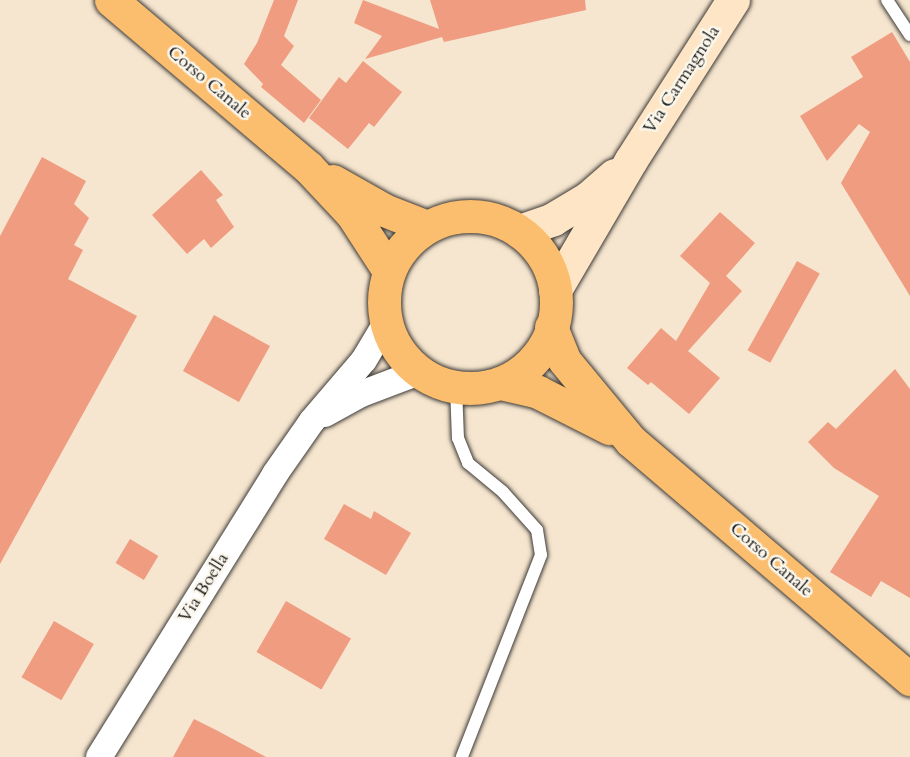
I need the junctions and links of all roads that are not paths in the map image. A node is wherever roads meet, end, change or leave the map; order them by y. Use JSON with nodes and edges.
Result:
{"nodes":[{"id":1,"x":111,"y":0,"type":"edge"},
{"id":2,"x":733,"y":0,"type":"edge"},
{"id":3,"x":887,"y":0,"type":"edge"},
{"id":4,"x":910,"y":35,"type":"edge"},
{"id":5,"x":631,"y":159,"type":"junction"},
{"id":6,"x":308,"y":167,"type":"junction"},
{"id":7,"x":427,"y":227,"type":"junction"},
{"id":8,"x":519,"y":231,"type":"junction"},
{"id":9,"x":389,"y":271,"type":"junction"},
{"id":10,"x":555,"y":290,"type":"junction"},
{"id":11,"x":386,"y":323,"type":"junction"},
{"id":12,"x":551,"y":327,"type":"junction"},
{"id":13,"x":419,"y":372,"type":"junction"},
{"id":14,"x":500,"y":383,"type":"junction"},
{"id":15,"x":456,"y":387,"type":"junction"},
{"id":16,"x":312,"y":421,"type":"junction"},
{"id":17,"x":631,"y":441,"type":"junction"},
{"id":18,"x":910,"y":679,"type":"edge"},
{"id":19,"x":99,"y":757,"type":"edge"},
{"id":20,"x":462,"y":757,"type":"edge"}],
"edges":[{"from":1,"to":6,"type":"main road","name":"Corso Canale"},
{"from":2,"to":5,"type":"main road","name":"Via Carmagnola"},
{"from":3,"to":4,"type":"lane"},
{"from":5,"to":8,"type":"main road","name":"Via Carmagnola"},
{"from":5,"to":10,"type":"main road","name":"Via Carmagnola"},
{"from":6,"to":7,"type":"main road","name":"Corso Canale"},
{"from":6,"to":9,"type":"main road","name":"Corso Canale"},
{"from":7,"to":8,"type":"main road","name":"Corso Canale"},
{"from":7,"to":9,"type":"main road","name":"Corso Canale"},
{"from":8,"to":10,"type":"main road","name":"Corso Canale"},
{"from":9,"to":11,"type":"main road","name":"Corso Canale"},
{"from":10,"to":12,"type":"main road","name":"Corso Canale"},
{"from":11,"to":13,"type":"main road","name":"Corso Canale"},
{"from":11,"to":16,"type":"street","name":"Via Boella"},
{"from":12,"to":14,"type":"main road","name":"Corso Canale"},
{"from":12,"to":17,"type":"main road","name":"Corso Canale"},
{"from":13,"to":15,"type":"main road","name":"Corso Canale"},
{"from":13,"to":16,"type":"street","name":"Via Boella"},
{"from":14,"to":15,"type":"main road","name":"Corso Canale"},
{"from":14,"to":17,"type":"main road","name":"Corso Canale"},
{"from":15,"to":20,"type":"lane"},
{"from":16,"to":19,"type":"street","name":"Via Boella"},
{"from":17,"to":18,"type":"main road","name":"Corso Canale"}]}
